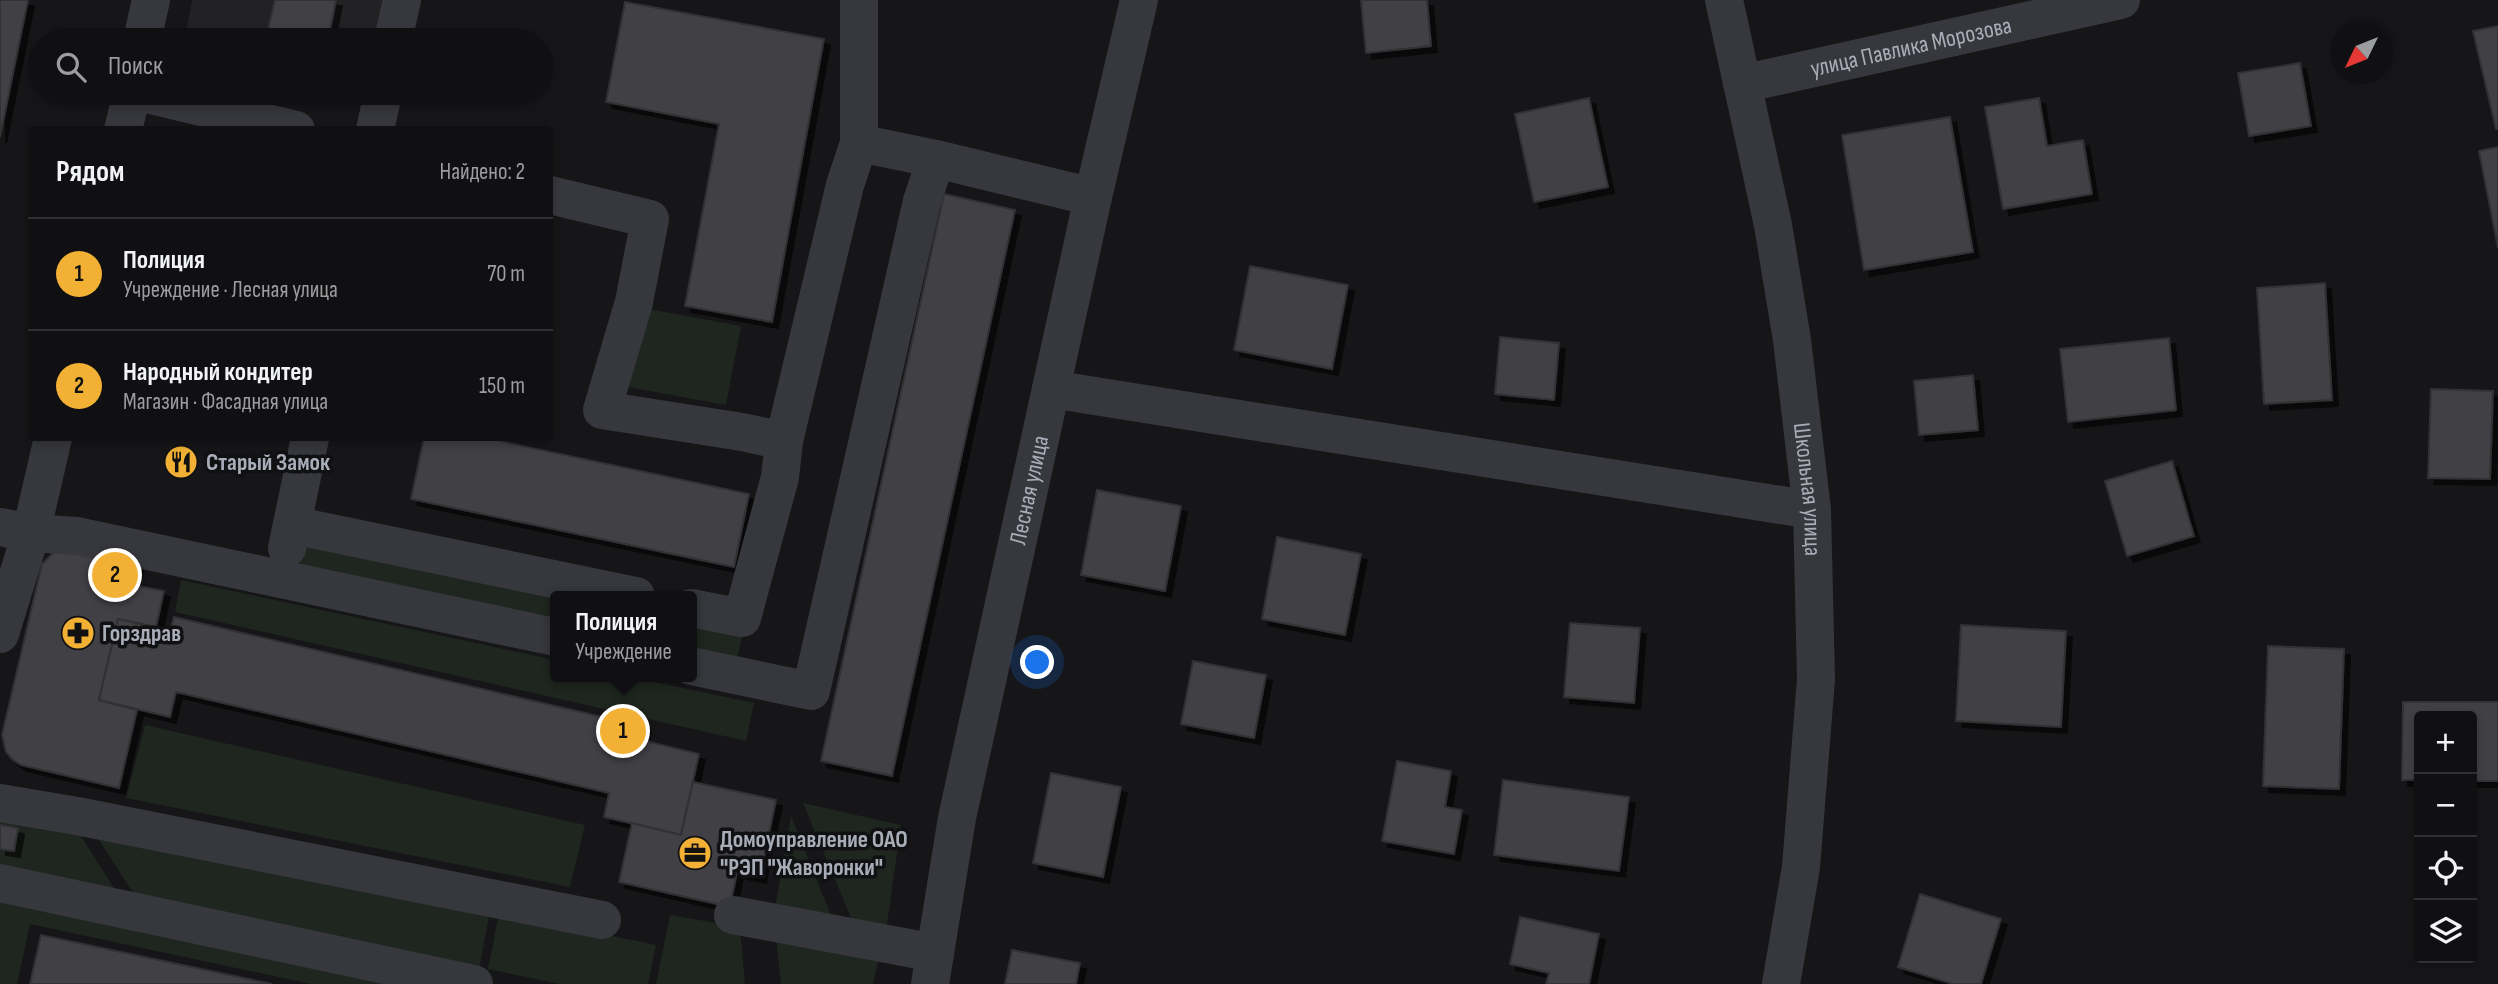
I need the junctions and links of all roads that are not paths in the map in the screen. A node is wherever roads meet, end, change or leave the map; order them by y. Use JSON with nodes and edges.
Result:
{"nodes":[{"id":1,"x":151,"y":0,"type":"edge"},
{"id":2,"x":402,"y":0,"type":"edge"},
{"id":3,"x":859,"y":0,"type":"edge"},
{"id":4,"x":1139,"y":0,"type":"edge"},
{"id":5,"x":1724,"y":0,"type":"edge"},
{"id":6,"x":2120,"y":0,"type":"edge"},
{"id":7,"x":145,"y":28,"type":"edge"},
{"id":8,"x":396,"y":28,"type":"edge"},
{"id":9,"x":1742,"y":84,"type":"junction"},
{"id":10,"x":128,"y":105,"type":"edge"},
{"id":11,"x":193,"y":105,"type":"edge"},
{"id":12,"x":380,"y":105,"type":"edge"},
{"id":13,"x":124,"y":126,"type":"edge"},
{"id":14,"x":279,"y":126,"type":"edge"},
{"id":15,"x":376,"y":126,"type":"edge"},
{"id":16,"x":859,"y":143,"type":"junction"},
{"id":17,"x":936,"y":159,"type":"junction"},
{"id":18,"x":553,"y":196,"type":"edge"},
{"id":19,"x":1093,"y":197,"type":"junction"},
{"id":20,"x":1051,"y":389,"type":"junction"},
{"id":21,"x":52,"y":441,"type":"edge"},
{"id":22,"x":309,"y":441,"type":"edge"},
{"id":23,"x":784,"y":441,"type":"junction"},
{"id":24,"x":1812,"y":510,"type":"junction"},
{"id":25,"x":292,"y":525,"type":"junction"},
{"id":26,"x":15,"y":530,"type":"edge"},
{"id":27,"x":280,"y":578,"type":"junction"},
{"id":28,"x":612,"y":591,"type":"edge"},
{"id":29,"x":697,"y":609,"type":"edge"},
{"id":30,"x":0,"y":634,"type":"edge"},
{"id":31,"x":550,"y":636,"type":"edge"},
{"id":32,"x":697,"y":667,"type":"edge"},
{"id":33,"x":0,"y":803,"type":"edge"},
{"id":34,"x":0,"y":883,"type":"edge"},
{"id":35,"x":733,"y":915,"type":"dead end"},
{"id":36,"x":602,"y":920,"type":"dead end"},
{"id":37,"x":933,"y":969,"type":"edge"},
{"id":38,"x":474,"y":984,"type":"edge"},
{"id":39,"x":1781,"y":984,"type":"edge"}],
"edges":[{"from":1,"to":7,"type":"street"},
{"from":2,"to":8,"type":"street"},
{"from":3,"to":16,"type":"street"},
{"from":4,"to":19,"type":"street","name":"Лесная улица"},
{"from":5,"to":9,"type":"street","name":"Школьная улица"},
{"from":6,"to":9,"type":"street","name":"улица Павлика Морозова"},
{"from":9,"to":24,"type":"street","name":"Школьная улица"},
{"from":10,"to":13,"type":"street"},
{"from":11,"to":14,"type":"street"},
{"from":12,"to":15,"type":"street"},
{"from":16,"to":17,"type":"street"},
{"from":16,"to":23,"type":"street"},
{"from":17,"to":19,"type":"street"},
{"from":17,"to":32,"type":"street"},
{"from":18,"to":23,"type":"street"},
{"from":19,"to":20,"type":"street","name":"Лесная улица"},
{"from":20,"to":24,"type":"street"},
{"from":20,"to":37,"type":"street","name":"Лесная улица"},
{"from":21,"to":26,"type":"street"},
{"from":22,"to":25,"type":"street"},
{"from":23,"to":29,"type":"street"},
{"from":24,"to":39,"type":"street","name":"Школьная улица"},
{"from":25,"to":27,"type":"street"},
{"from":25,"to":28,"type":"street"},
{"from":26,"to":27,"type":"street"},
{"from":26,"to":30,"type":"street"},
{"from":27,"to":31,"type":"street"},
{"from":33,"to":36,"type":"street"},
{"from":34,"to":38,"type":"street"},
{"from":35,"to":37,"type":"street"}]}
